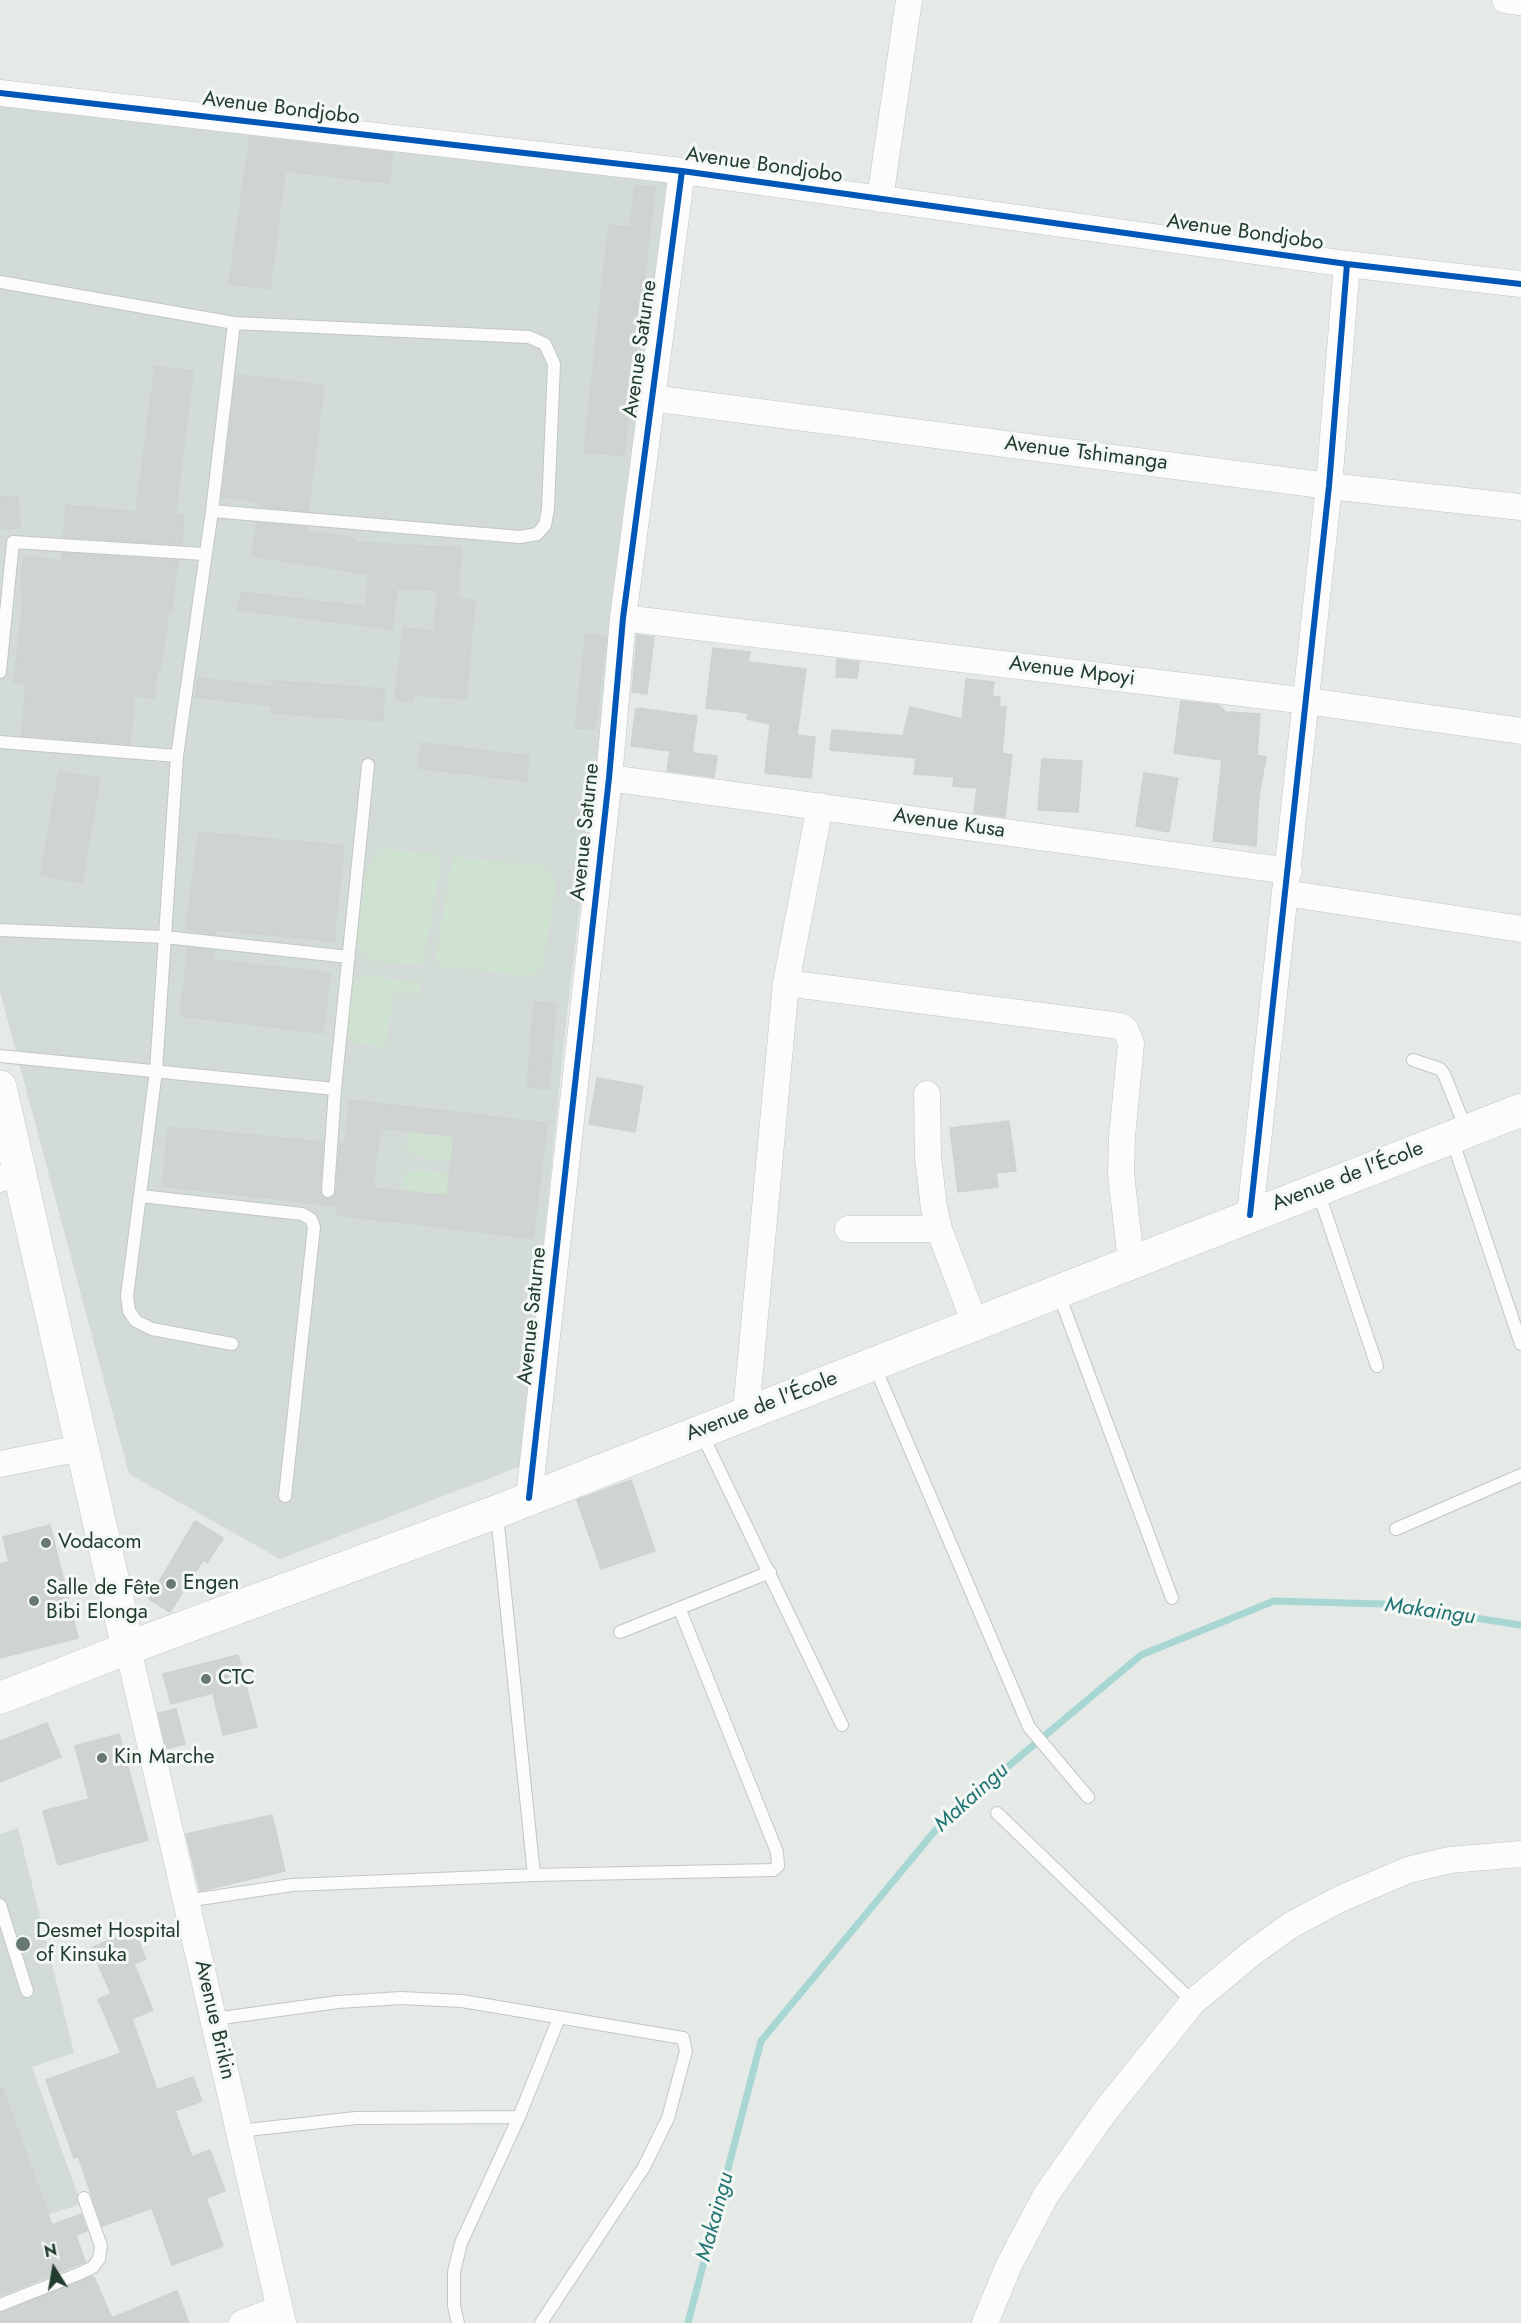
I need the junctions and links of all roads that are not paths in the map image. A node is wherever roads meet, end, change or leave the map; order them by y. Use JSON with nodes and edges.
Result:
{"nodes":[{"id":1,"x":909,"y":0,"type":"edge"},
{"id":2,"x":1505,"y":0,"type":"edge"},
{"id":3,"x":1521,"y":2,"type":"edge"},
{"id":4,"x":0,"y":93,"type":"edge"},
{"id":5,"x":682,"y":171,"type":"junction"},
{"id":6,"x":880,"y":199,"type":"junction"},
{"id":7,"x":1347,"y":264,"type":"junction"},
{"id":8,"x":0,"y":282,"type":"edge"},
{"id":9,"x":1521,"y":284,"type":"edge"},
{"id":10,"x":234,"y":323,"type":"junction"},
{"id":11,"x":651,"y":398,"type":"junction"},
{"id":12,"x":1329,"y":486,"type":"junction"},
{"id":13,"x":1521,"y":507,"type":"edge"},
{"id":14,"x":212,"y":511,"type":"junction"},
{"id":15,"x":204,"y":554,"type":"junction"},
{"id":16,"x":623,"y":618,"type":"junction"},
{"id":17,"x":0,"y":672,"type":"edge"},
{"id":18,"x":1307,"y":701,"type":"junction"},
{"id":19,"x":1521,"y":731,"type":"edge"},
{"id":20,"x":0,"y":742,"type":"edge"},
{"id":21,"x":177,"y":756,"type":"junction"},
{"id":22,"x":368,"y":765,"type":"dead end"},
{"id":23,"x":609,"y":778,"type":"junction"},
{"id":24,"x":820,"y":806,"type":"junction"},
{"id":25,"x":1287,"y":882,"type":"junction"},
{"id":26,"x":1521,"y":929,"type":"edge"},
{"id":27,"x":0,"y":930,"type":"edge"},
{"id":28,"x":165,"y":937,"type":"junction"},
{"id":29,"x":349,"y":957,"type":"junction"},
{"id":30,"x":786,"y":983,"type":"junction"},
{"id":31,"x":0,"y":1056,"type":"edge"},
{"id":32,"x":1413,"y":1060,"type":"dead end"},
{"id":33,"x":156,"y":1071,"type":"junction"},
{"id":34,"x":0,"y":1088,"type":"edge"},
{"id":35,"x":335,"y":1089,"type":"junction"},
{"id":36,"x":927,"y":1094,"type":"dead end"},
{"id":37,"x":1521,"y":1110,"type":"edge"},
{"id":38,"x":1459,"y":1134,"type":"junction"},
{"id":39,"x":9,"y":1175,"type":"edge"},
{"id":40,"x":1317,"y":1190,"type":"junction"},
{"id":41,"x":328,"y":1191,"type":"dead end"},
{"id":42,"x":141,"y":1196,"type":"junction"},
{"id":43,"x":1250,"y":1215,"type":"junction"},
{"id":44,"x":848,"y":1229,"type":"dead end"},
{"id":45,"x":939,"y":1229,"type":"junction"},
{"id":46,"x":1131,"y":1262,"type":"junction"},
{"id":47,"x":1057,"y":1291,"type":"junction"},
{"id":48,"x":975,"y":1324,"type":"junction"},
{"id":49,"x":232,"y":1344,"type":"dead end"},
{"id":50,"x":1521,"y":1344,"type":"edge"},
{"id":51,"x":874,"y":1364,"type":"junction"},
{"id":52,"x":1377,"y":1366,"type":"dead end"},
{"id":53,"x":746,"y":1412,"type":"junction"},
{"id":54,"x":701,"y":1431,"type":"junction"},
{"id":55,"x":81,"y":1448,"type":"junction"},
{"id":56,"x":0,"y":1464,"type":"edge"},
{"id":57,"x":1521,"y":1475,"type":"edge"},
{"id":58,"x":285,"y":1496,"type":"dead end"},
{"id":59,"x":529,"y":1498,"type":"junction"},
{"id":60,"x":496,"y":1512,"type":"junction"},
{"id":61,"x":1396,"y":1529,"type":"dead end"},
{"id":62,"x":770,"y":1572,"type":"junction"},
{"id":63,"x":1172,"y":1598,"type":"dead end"},
{"id":64,"x":680,"y":1610,"type":"junction"},
{"id":65,"x":621,"y":1632,"type":"dead end"},
{"id":66,"x":128,"y":1648,"type":"junction"},
{"id":67,"x":0,"y":1698,"type":"edge"},
{"id":68,"x":842,"y":1725,"type":"dead end"},
{"id":69,"x":1088,"y":1797,"type":"dead end"},
{"id":70,"x":997,"y":1813,"type":"dead end"},
{"id":71,"x":1521,"y":1854,"type":"edge"},
{"id":72,"x":534,"y":1875,"type":"junction"},
{"id":73,"x":186,"y":1900,"type":"junction"},
{"id":74,"x":0,"y":1905,"type":"edge"},
{"id":75,"x":27,"y":1991,"type":"dead end"},
{"id":76,"x":1193,"y":2002,"type":"junction"},
{"id":77,"x":559,"y":2018,"type":"junction"},
{"id":78,"x":214,"y":2019,"type":"junction"},
{"id":79,"x":519,"y":2117,"type":"junction"},
{"id":80,"x":239,"y":2131,"type":"junction"},
{"id":81,"x":84,"y":2198,"type":"dead end"},
{"id":82,"x":0,"y":2305,"type":"edge"},
{"id":83,"x":281,"y":2316,"type":"edge"},
{"id":84,"x":242,"y":2323,"type":"edge"},
{"id":85,"x":458,"y":2323,"type":"edge"},
{"id":86,"x":541,"y":2323,"type":"edge"},
{"id":87,"x":985,"y":2323,"type":"edge"}],
"edges":[{"from":1,"to":6,"type":"street"},
{"from":2,"to":3,"type":"street"},
{"from":4,"to":5,"type":"street","name":"Avenue Bondjobo"},
{"from":5,"to":6,"type":"street","name":"Avenue Bondjobo"},
{"from":5,"to":11,"type":"street","name":"Avenue Saturne"},
{"from":6,"to":7,"type":"street","name":"Avenue Bondjobo"},
{"from":7,"to":9,"type":"street","name":"Avenue Bondjobo"},
{"from":7,"to":12,"type":"street"},
{"from":8,"to":10,"type":"lane"},
{"from":10,"to":14,"type":"lane"},
{"from":10,"to":14,"type":"lane"},
{"from":11,"to":12,"type":"street","name":"Avenue Tshimanga"},
{"from":11,"to":16,"type":"street","name":"Avenue Saturne"},
{"from":12,"to":13,"type":"street","name":"Avenue Tshimanga"},
{"from":12,"to":18,"type":"street"},
{"from":14,"to":15,"type":"lane"},
{"from":15,"to":17,"type":"lane"},
{"from":15,"to":21,"type":"lane"},
{"from":16,"to":18,"type":"street","name":"Avenue Mpoyi"},
{"from":16,"to":23,"type":"street","name":"Avenue Saturne"},
{"from":18,"to":19,"type":"street","name":"Avenue Mpoyi"},
{"from":18,"to":25,"type":"street"},
{"from":20,"to":21,"type":"lane"},
{"from":21,"to":28,"type":"lane"},
{"from":22,"to":29,"type":"lane"},
{"from":23,"to":24,"type":"street","name":"Avenue Kusa"},
{"from":23,"to":59,"type":"street","name":"Avenue Saturne"},
{"from":24,"to":25,"type":"street","name":"Avenue Kusa"},
{"from":24,"to":30,"type":"street"},
{"from":25,"to":26,"type":"street","name":"Avenue Kusa"},
{"from":25,"to":43,"type":"street"},
{"from":27,"to":28,"type":"lane"},
{"from":28,"to":29,"type":"lane"},
{"from":28,"to":33,"type":"lane"},
{"from":29,"to":35,"type":"lane"},
{"from":30,"to":46,"type":"street"},
{"from":30,"to":53,"type":"street"},
{"from":31,"to":33,"type":"lane"},
{"from":32,"to":38,"type":"lane"},
{"from":33,"to":35,"type":"lane"},
{"from":33,"to":42,"type":"lane"},
{"from":34,"to":39,"type":"main road"},
{"from":35,"to":41,"type":"lane"},
{"from":36,"to":45,"type":"street"},
{"from":37,"to":38,"type":"main road","name":"Avenue de l'École"},
{"from":38,"to":40,"type":"main road","name":"Avenue de l'École"},
{"from":38,"to":50,"type":"lane"},
{"from":39,"to":55,"type":"main road"},
{"from":40,"to":43,"type":"main road","name":"Avenue de l'École"},
{"from":40,"to":52,"type":"lane"},
{"from":42,"to":49,"type":"lane"},
{"from":42,"to":58,"type":"lane"},
{"from":43,"to":46,"type":"main road","name":"Avenue de l'École"},
{"from":44,"to":45,"type":"street"},
{"from":45,"to":48,"type":"street"},
{"from":46,"to":47,"type":"main road","name":"Avenue de l'École"},
{"from":47,"to":48,"type":"main road","name":"Avenue de l'École"},
{"from":47,"to":63,"type":"lane"},
{"from":48,"to":51,"type":"main road","name":"Avenue de l'École"},
{"from":51,"to":53,"type":"main road","name":"Avenue de l'École"},
{"from":51,"to":69,"type":"lane"},
{"from":53,"to":54,"type":"main road","name":"Avenue de l'École"},
{"from":54,"to":59,"type":"main road","name":"Avenue de l'École"},
{"from":54,"to":62,"type":"lane"},
{"from":55,"to":56,"type":"street"},
{"from":55,"to":66,"type":"main road"},
{"from":57,"to":61,"type":"lane"},
{"from":59,"to":60,"type":"main road","name":"Avenue de l'École"},
{"from":60,"to":66,"type":"main road","name":"Avenue de l'École"},
{"from":60,"to":72,"type":"lane"},
{"from":62,"to":64,"type":"lane"},
{"from":62,"to":68,"type":"lane"},
{"from":64,"to":65,"type":"lane"},
{"from":64,"to":72,"type":"lane"},
{"from":66,"to":67,"type":"street","name":"Avenue de l'École"},
{"from":66,"to":73,"type":"street","name":"Avenue Brikin"},
{"from":70,"to":76,"type":"lane"},
{"from":71,"to":76,"type":"street"},
{"from":72,"to":73,"type":"lane"},
{"from":73,"to":78,"type":"street","name":"Avenue Brikin"},
{"from":74,"to":75,"type":"lane"},
{"from":76,"to":87,"type":"street"},
{"from":77,"to":78,"type":"lane"},
{"from":77,"to":79,"type":"lane"},
{"from":77,"to":86,"type":"lane"},
{"from":78,"to":80,"type":"street","name":"Avenue Brikin"},
{"from":79,"to":80,"type":"lane"},
{"from":79,"to":85,"type":"lane"},
{"from":80,"to":83,"type":"street","name":"Avenue Brikin"},
{"from":81,"to":82,"type":"lane"},
{"from":83,"to":84,"type":"street"}]}
